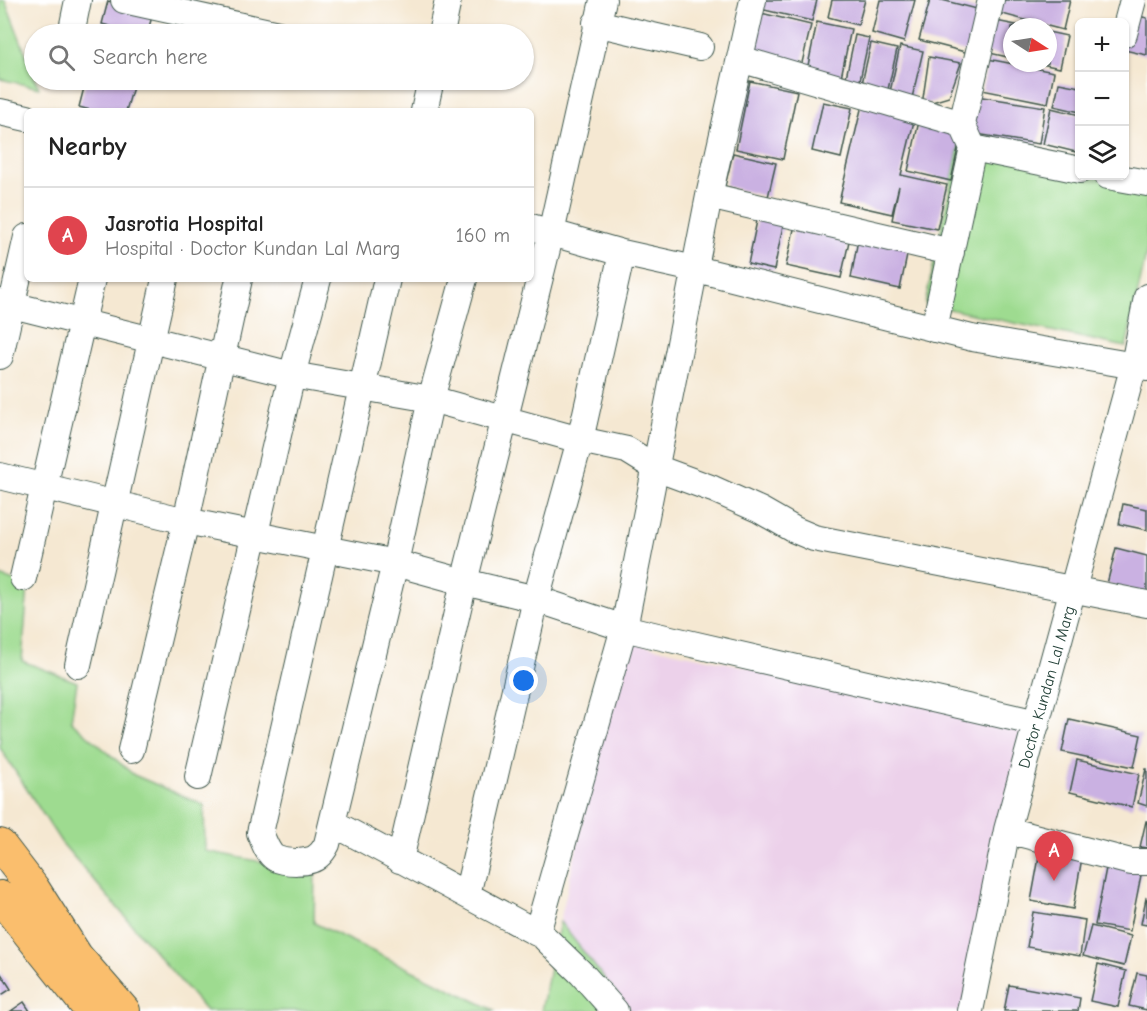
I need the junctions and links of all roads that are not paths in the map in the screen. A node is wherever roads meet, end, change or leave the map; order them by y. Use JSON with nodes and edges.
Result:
{"nodes":[{"id":1,"x":78,"y":0,"type":"edge"},
{"id":2,"x":124,"y":0,"type":"edge"},
{"id":3,"x":448,"y":0,"type":"edge"},
{"id":4,"x":753,"y":0,"type":"edge"},
{"id":5,"x":1133,"y":0,"type":"edge"},
{"id":6,"x":983,"y":2,"type":"edge"},
{"id":7,"x":599,"y":11,"type":"edge"},
{"id":8,"x":1129,"y":18,"type":"edge"},
{"id":9,"x":73,"y":24,"type":"edge"},
{"id":10,"x":233,"y":24,"type":"edge"},
{"id":11,"x":443,"y":24,"type":"edge"},
{"id":12,"x":700,"y":47,"type":"dead end"},
{"id":13,"x":740,"y":59,"type":"junction"},
{"id":14,"x":429,"y":90,"type":"edge"},
{"id":15,"x":425,"y":108,"type":"edge"},
{"id":16,"x":0,"y":112,"type":"edge"},
{"id":17,"x":24,"y":116,"type":"edge"},
{"id":18,"x":962,"y":124,"type":"junction"},
{"id":19,"x":973,"y":148,"type":"junction"},
{"id":20,"x":1075,"y":169,"type":"edge"},
{"id":21,"x":1129,"y":180,"type":"edge"},
{"id":22,"x":1147,"y":183,"type":"edge"},
{"id":23,"x":709,"y":196,"type":"junction"},
{"id":24,"x":541,"y":230,"type":"edge"},
{"id":25,"x":24,"y":246,"type":"edge"},
{"id":26,"x":951,"y":252,"type":"junction"},
{"id":27,"x":622,"y":253,"type":"junction"},
{"id":28,"x":534,"y":267,"type":"edge"},
{"id":29,"x":694,"y":270,"type":"junction"},
{"id":30,"x":91,"y":282,"type":"edge"},
{"id":31,"x":164,"y":282,"type":"edge"},
{"id":32,"x":238,"y":282,"type":"edge"},
{"id":33,"x":317,"y":282,"type":"edge"},
{"id":34,"x":386,"y":282,"type":"edge"},
{"id":35,"x":463,"y":282,"type":"edge"},
{"id":36,"x":531,"y":282,"type":"edge"},
{"id":37,"x":1147,"y":297,"type":"edge"},
{"id":38,"x":6,"y":303,"type":"edge"},
{"id":39,"x":81,"y":322,"type":"junction"},
{"id":40,"x":934,"y":329,"type":"junction"},
{"id":41,"x":152,"y":340,"type":"junction"},
{"id":42,"x":0,"y":356,"type":"edge"},
{"id":43,"x":222,"y":357,"type":"junction"},
{"id":44,"x":1141,"y":367,"type":"edge"},
{"id":45,"x":292,"y":375,"type":"junction"},
{"id":46,"x":361,"y":387,"type":"junction"},
{"id":47,"x":431,"y":399,"type":"junction"},
{"id":48,"x":505,"y":419,"type":"junction"},
{"id":49,"x":580,"y":440,"type":"junction"},
{"id":50,"x":657,"y":468,"type":"junction"},
{"id":51,"x":0,"y":476,"type":"edge"},
{"id":52,"x":43,"y":486,"type":"junction"},
{"id":53,"x":113,"y":504,"type":"junction"},
{"id":54,"x":186,"y":521,"type":"junction"},
{"id":55,"x":255,"y":536,"type":"junction"},
{"id":56,"x":326,"y":550,"type":"junction"},
{"id":57,"x":395,"y":563,"type":"junction"},
{"id":58,"x":23,"y":578,"type":"dead end"},
{"id":59,"x":464,"y":582,"type":"junction"},
{"id":60,"x":1074,"y":589,"type":"junction"},
{"id":61,"x":536,"y":599,"type":"junction"},
{"id":62,"x":1147,"y":604,"type":"edge"},
{"id":63,"x":624,"y":628,"type":"junction"},
{"id":64,"x":78,"y":665,"type":"dead end"},
{"id":65,"x":1037,"y":723,"type":"junction"},
{"id":66,"x":131,"y":750,"type":"dead end"},
{"id":67,"x":198,"y":777,"type":"dead end"},
{"id":68,"x":333,"y":823,"type":"junction"},
{"id":69,"x":1007,"y":830,"type":"junction"},
{"id":70,"x":0,"y":845,"type":"edge"},
{"id":71,"x":399,"y":860,"type":"junction"},
{"id":72,"x":1147,"y":862,"type":"edge"},
{"id":73,"x":467,"y":895,"type":"junction"},
{"id":74,"x":1,"y":900,"type":"edge"},
{"id":75,"x":546,"y":939,"type":"dead end"},
{"id":76,"x":91,"y":1011,"type":"edge"},
{"id":77,"x":124,"y":1011,"type":"edge"},
{"id":78,"x":615,"y":1011,"type":"edge"},
{"id":79,"x":970,"y":1011,"type":"edge"}],
"edges":[{"from":1,"to":9,"type":"street"},
{"from":2,"to":10,"type":"street"},
{"from":3,"to":11,"type":"street"},
{"from":4,"to":13,"type":"street"},
{"from":5,"to":8,"type":"street"},
{"from":6,"to":18,"type":"street"},
{"from":7,"to":12,"type":"street"},
{"from":7,"to":24,"type":"street"},
{"from":13,"to":18,"type":"street"},
{"from":13,"to":23,"type":"street"},
{"from":14,"to":15,"type":"street"},
{"from":16,"to":17,"type":"street"},
{"from":18,"to":19,"type":"street"},
{"from":19,"to":20,"type":"street"},
{"from":19,"to":26,"type":"street"},
{"from":21,"to":22,"type":"street"},
{"from":23,"to":26,"type":"street"},
{"from":23,"to":29,"type":"street"},
{"from":24,"to":27,"type":"street"},
{"from":24,"to":28,"type":"street"},
{"from":25,"to":38,"type":"street"},
{"from":26,"to":40,"type":"street"},
{"from":27,"to":29,"type":"street"},
{"from":27,"to":49,"type":"street"},
{"from":29,"to":40,"type":"street"},
{"from":29,"to":50,"type":"street"},
{"from":30,"to":39,"type":"street"},
{"from":31,"to":41,"type":"street"},
{"from":32,"to":43,"type":"street"},
{"from":33,"to":45,"type":"street"},
{"from":34,"to":46,"type":"street"},
{"from":35,"to":47,"type":"street"},
{"from":36,"to":48,"type":"street"},
{"from":37,"to":44,"type":"street","name":"Doctor Kundan Lal Marg"},
{"from":38,"to":39,"type":"street"},
{"from":38,"to":42,"type":"street"},
{"from":39,"to":41,"type":"street"},
{"from":39,"to":52,"type":"street"},
{"from":40,"to":44,"type":"street"},
{"from":41,"to":43,"type":"street"},
{"from":41,"to":53,"type":"street"},
{"from":43,"to":45,"type":"street"},
{"from":43,"to":54,"type":"street"},
{"from":44,"to":60,"type":"street","name":"Doctor Kundan Lal Marg"},
{"from":45,"to":46,"type":"street"},
{"from":45,"to":55,"type":"street"},
{"from":46,"to":47,"type":"street"},
{"from":46,"to":56,"type":"street"},
{"from":47,"to":48,"type":"street"},
{"from":47,"to":57,"type":"street"},
{"from":48,"to":49,"type":"street"},
{"from":48,"to":59,"type":"street"},
{"from":49,"to":50,"type":"street"},
{"from":49,"to":61,"type":"street"},
{"from":50,"to":60,"type":"street"},
{"from":50,"to":63,"type":"street"},
{"from":51,"to":52,"type":"street"},
{"from":52,"to":53,"type":"street"},
{"from":52,"to":58,"type":"street"},
{"from":53,"to":54,"type":"street"},
{"from":53,"to":64,"type":"street"},
{"from":54,"to":55,"type":"street"},
{"from":54,"to":66,"type":"street"},
{"from":55,"to":56,"type":"street"},
{"from":55,"to":67,"type":"street"},
{"from":56,"to":57,"type":"street"},
{"from":56,"to":68,"type":"street"},
{"from":57,"to":59,"type":"street"},
{"from":57,"to":68,"type":"street"},
{"from":59,"to":61,"type":"street"},
{"from":59,"to":71,"type":"street"},
{"from":60,"to":62,"type":"street"},
{"from":60,"to":65,"type":"street","name":"Doctor Kundan Lal Marg"},
{"from":61,"to":63,"type":"street"},
{"from":61,"to":73,"type":"street"},
{"from":63,"to":65,"type":"street"},
{"from":63,"to":73,"type":"street"},
{"from":65,"to":69,"type":"street","name":"Doctor Kundan Lal Marg"},
{"from":68,"to":71,"type":"street"},
{"from":69,"to":72,"type":"street"},
{"from":69,"to":79,"type":"street","name":"Doctor Kundan Lal Marg"},
{"from":70,"to":77,"type":"main road"},
{"from":71,"to":73,"type":"street"},
{"from":74,"to":76,"type":"main road"},
{"from":75,"to":78,"type":"street"}]}
